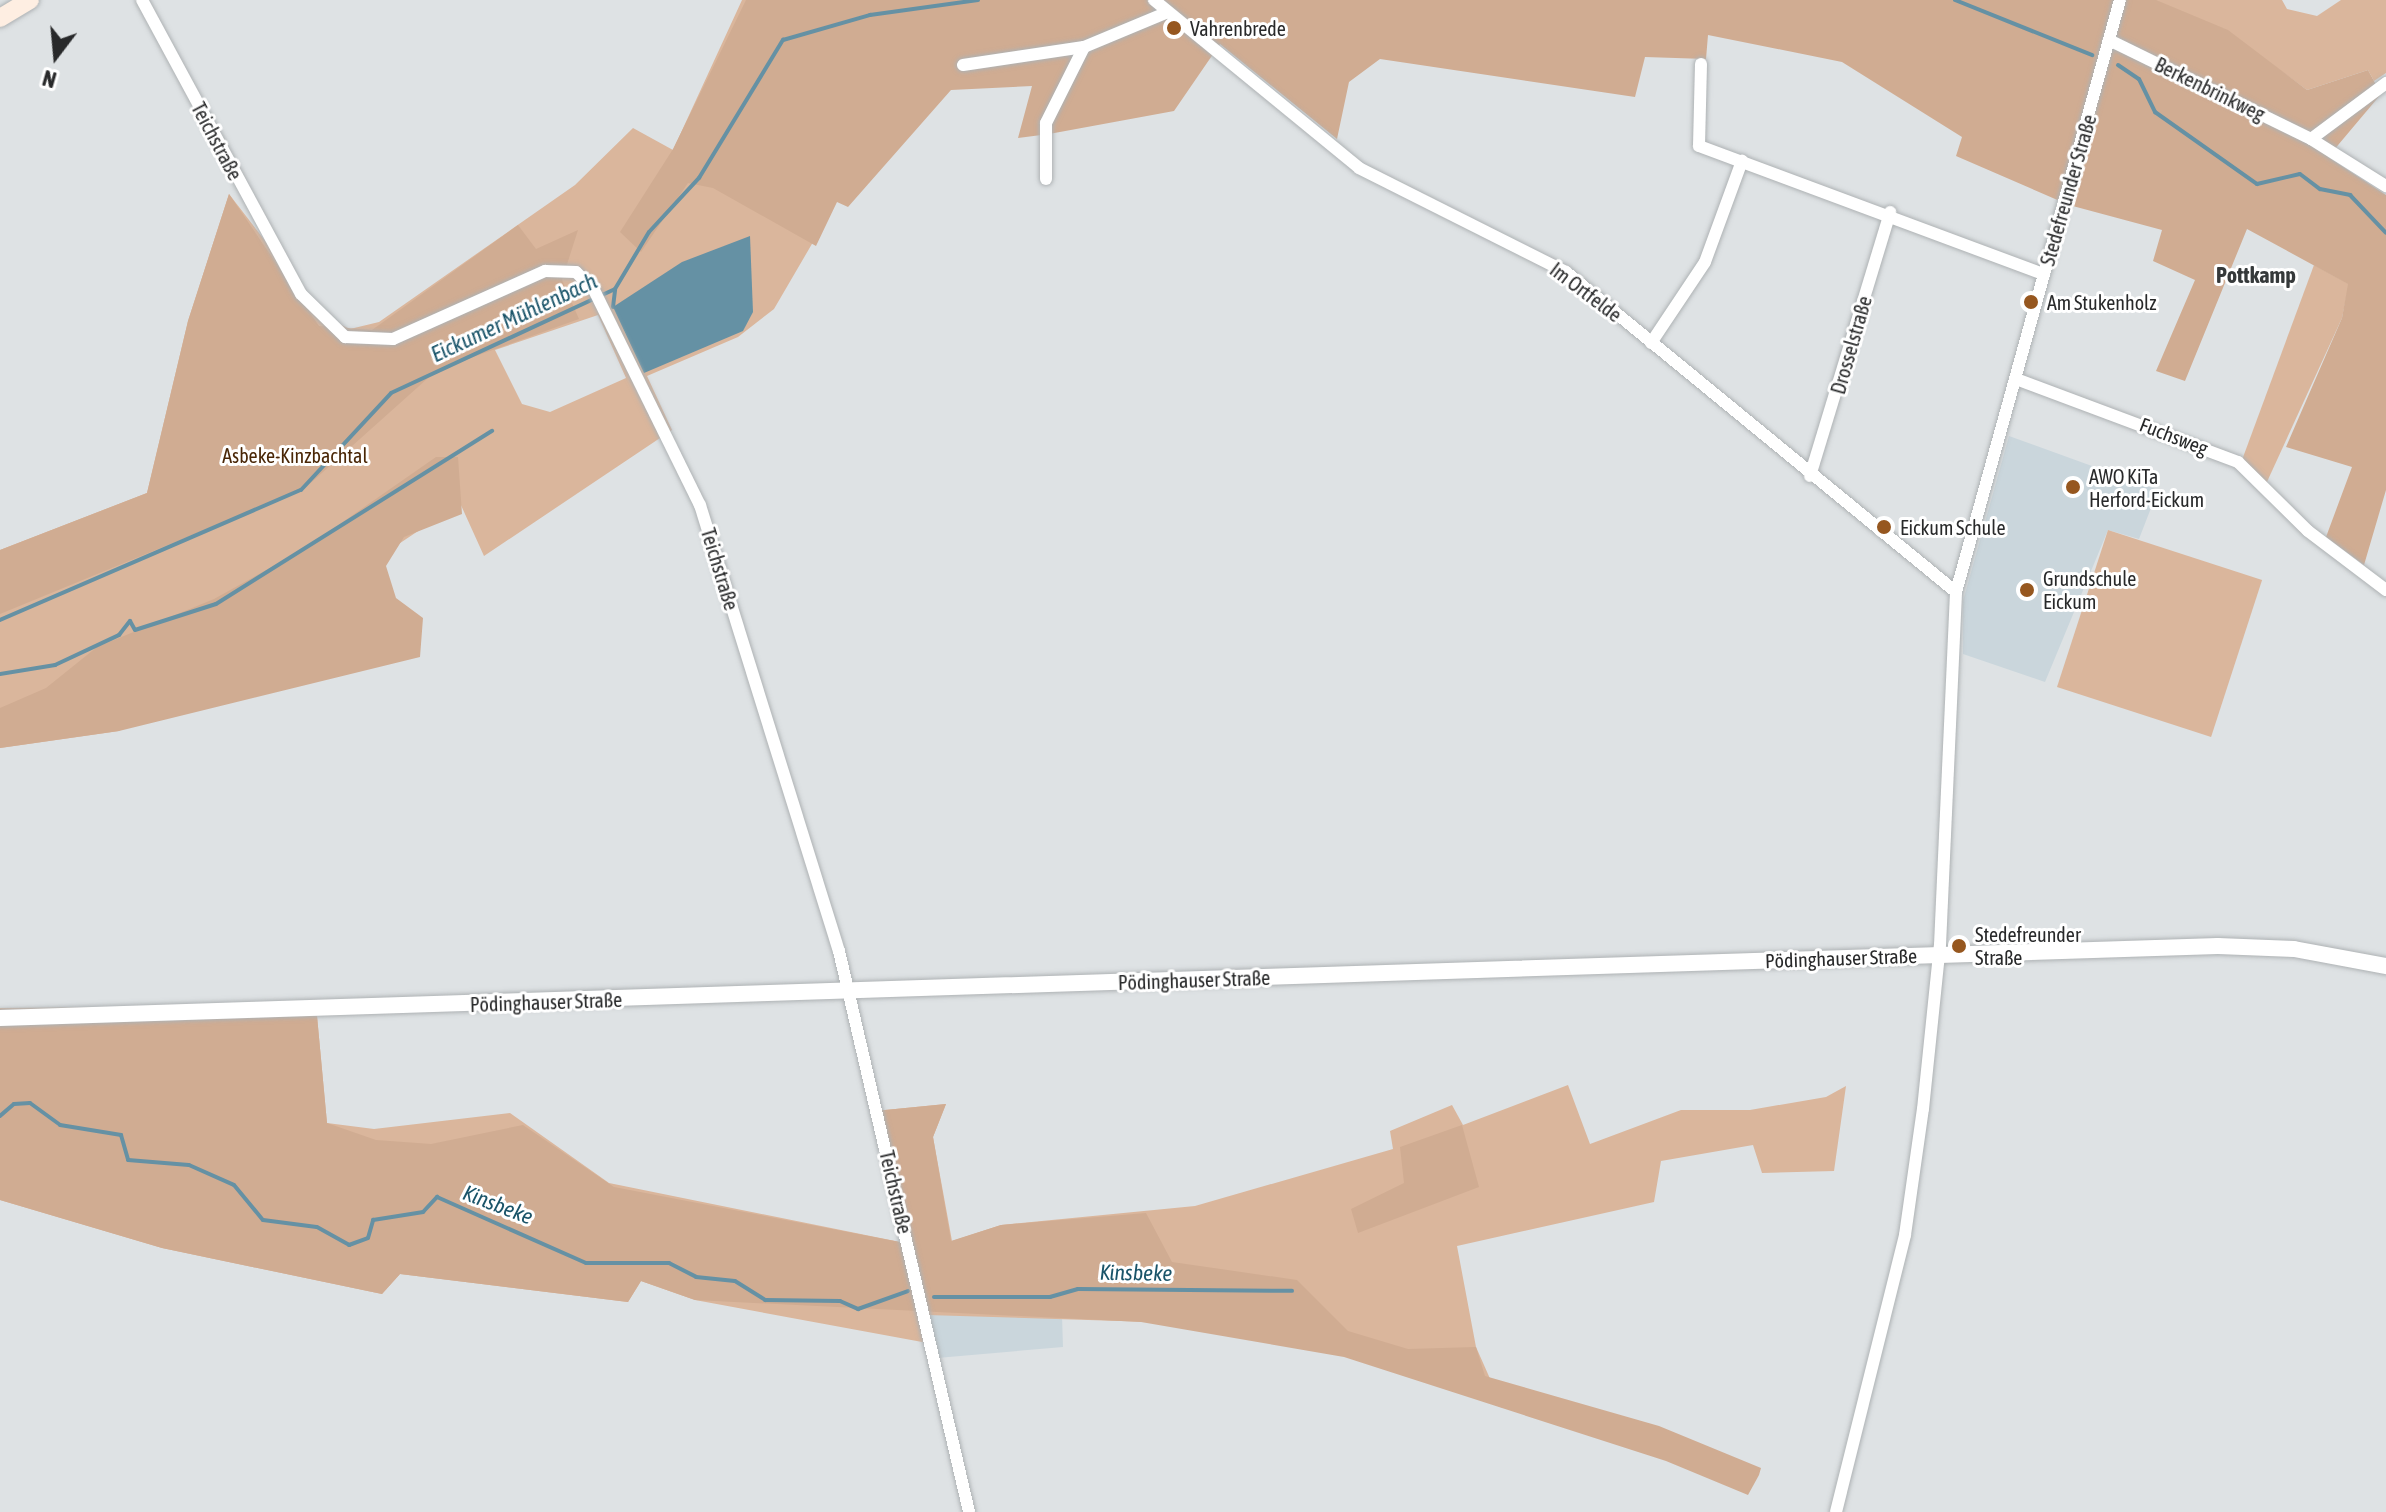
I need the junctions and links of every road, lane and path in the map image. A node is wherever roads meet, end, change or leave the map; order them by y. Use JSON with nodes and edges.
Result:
{"nodes":[{"id":1,"x":30,"y":0,"type":"edge"},
{"id":2,"x":142,"y":0,"type":"edge"},
{"id":3,"x":1154,"y":0,"type":"edge"},
{"id":4,"x":2120,"y":0,"type":"edge"},
{"id":5,"x":1168,"y":12,"type":"junction"},
{"id":6,"x":0,"y":18,"type":"edge"},
{"id":7,"x":2109,"y":40,"type":"junction"},
{"id":8,"x":1084,"y":47,"type":"junction"},
{"id":9,"x":1701,"y":64,"type":"dead end"},
{"id":10,"x":963,"y":65,"type":"dead end"},
{"id":11,"x":2386,"y":83,"type":"edge"},
{"id":12,"x":2311,"y":139,"type":"junction"},
{"id":13,"x":1742,"y":161,"type":"junction"},
{"id":14,"x":1046,"y":179,"type":"dead end"},
{"id":15,"x":2386,"y":186,"type":"edge"},
{"id":16,"x":1890,"y":212,"type":"junction"},
{"id":17,"x":2044,"y":274,"type":"junction"},
{"id":18,"x":1651,"y":343,"type":"junction"},
{"id":19,"x":2016,"y":379,"type":"junction"},
{"id":20,"x":1810,"y":476,"type":"junction"},
{"id":21,"x":2386,"y":590,"type":"edge"},
{"id":22,"x":1956,"y":592,"type":"junction"},
{"id":23,"x":1938,"y":955,"type":"junction"},
{"id":24,"x":2386,"y":966,"type":"edge"},
{"id":25,"x":850,"y":992,"type":"junction"},
{"id":26,"x":0,"y":1018,"type":"edge"},
{"id":27,"x":969,"y":1512,"type":"edge"},
{"id":28,"x":1836,"y":1512,"type":"edge"}],
"edges":[{"from":1,"to":6,"type":"main road"},
{"from":2,"to":25,"type":"street","name":"Teichstraße"},
{"from":3,"to":5,"type":"street","name":"Im Ortfelde"},
{"from":4,"to":7,"type":"street","name":"Stedefreunder Straße"},
{"from":5,"to":8,"type":"street"},
{"from":5,"to":18,"type":"street","name":"Im Ortfelde"},
{"from":7,"to":12,"type":"street","name":"Berkenbrinkweg"},
{"from":7,"to":17,"type":"street","name":"Stedefreunder Straße"},
{"from":8,"to":10,"type":"street"},
{"from":8,"to":14,"type":"street"},
{"from":9,"to":13,"type":"street"},
{"from":11,"to":12,"type":"street"},
{"from":12,"to":15,"type":"street","name":"Berkenbrinkweg"},
{"from":13,"to":16,"type":"street"},
{"from":13,"to":18,"type":"street"},
{"from":16,"to":17,"type":"street"},
{"from":16,"to":20,"type":"street","name":"Drosselstraße"},
{"from":17,"to":19,"type":"street","name":"Stedefreunder Straße"},
{"from":18,"to":20,"type":"street","name":"Im Ortfelde"},
{"from":19,"to":21,"type":"street","name":"Fuchsweg"},
{"from":19,"to":22,"type":"street","name":"Stedefreunder Straße"},
{"from":20,"to":22,"type":"street","name":"Im Ortfelde"},
{"from":22,"to":23,"type":"street","name":"Stedefreunder Straße"},
{"from":23,"to":24,"type":"street","name":"Pödinghauser Straße"},
{"from":23,"to":25,"type":"street","name":"Pödinghauser Straße"},
{"from":23,"to":28,"type":"street","name":"Stedefreunder Straße"},
{"from":25,"to":26,"type":"street","name":"Pödinghauser Straße"},
{"from":25,"to":27,"type":"street","name":"Teichstraße"}]}
